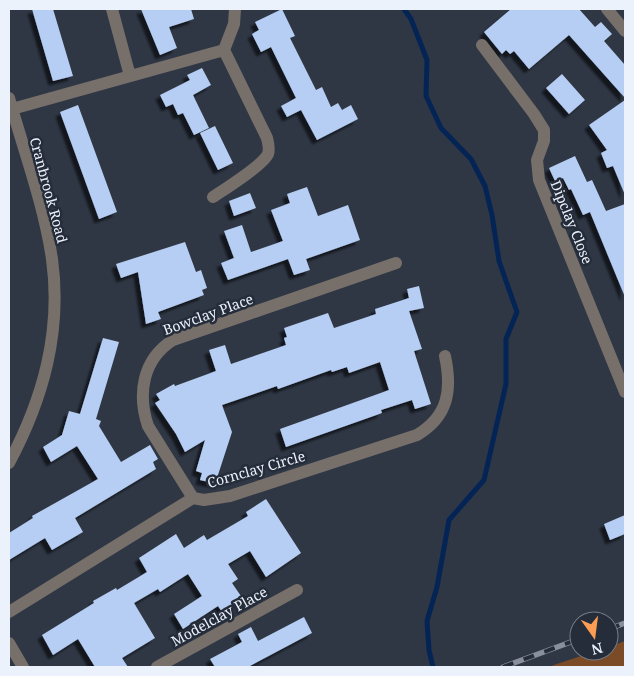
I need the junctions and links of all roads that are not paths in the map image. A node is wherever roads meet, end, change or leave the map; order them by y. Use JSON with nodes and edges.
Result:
{"nodes":[{"id":1,"x":112,"y":9,"type":"edge"},
{"id":2,"x":235,"y":9,"type":"edge"},
{"id":3,"x":607,"y":9,"type":"edge"},
{"id":4,"x":625,"y":31,"type":"edge"},
{"id":5,"x":482,"y":45,"type":"dead end"},
{"id":6,"x":224,"y":50,"type":"junction"},
{"id":7,"x":130,"y":76,"type":"junction"},
{"id":8,"x":10,"y":103,"type":"edge"},
{"id":9,"x":213,"y":197,"type":"dead end"},
{"id":10,"x":396,"y":263,"type":"dead end"},
{"id":11,"x":445,"y":356,"type":"dead end"},
{"id":12,"x":625,"y":392,"type":"edge"},
{"id":13,"x":9,"y":463,"type":"edge"},
{"id":14,"x":193,"y":498,"type":"junction"},
{"id":15,"x":297,"y":590,"type":"dead end"},
{"id":16,"x":9,"y":612,"type":"edge"},
{"id":17,"x":9,"y":643,"type":"edge"},
{"id":18,"x":23,"y":667,"type":"edge"},
{"id":19,"x":156,"y":667,"type":"edge"}],
"edges":[{"from":1,"to":7,"type":"street"},
{"from":2,"to":6,"type":"street"},
{"from":3,"to":4,"type":"street"},
{"from":5,"to":12,"type":"street","name":"Dipclay Close"},
{"from":6,"to":7,"type":"street"},
{"from":6,"to":9,"type":"street"},
{"from":7,"to":8,"type":"street"},
{"from":8,"to":13,"type":"street","name":"Cranbrook Road"},
{"from":10,"to":14,"type":"street","name":"Bowclay Place"},
{"from":11,"to":14,"type":"street","name":"Cornclay Circle"},
{"from":14,"to":16,"type":"street","name":"Cornclay Circle"},
{"from":15,"to":19,"type":"street","name":"Modelclay Place"},
{"from":17,"to":18,"type":"street"}]}
